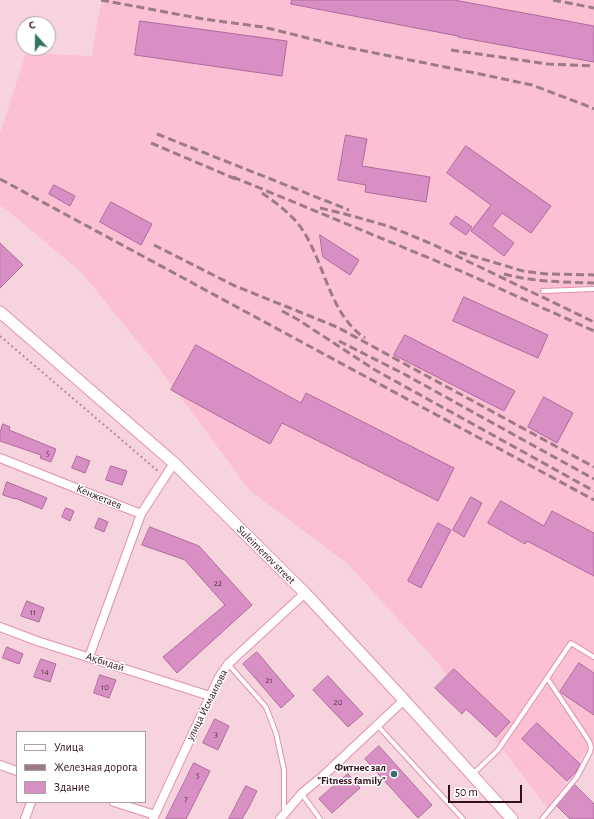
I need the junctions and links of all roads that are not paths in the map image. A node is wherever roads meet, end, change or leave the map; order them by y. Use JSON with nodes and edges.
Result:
{"nodes":[{"id":1,"x":594,"y":289,"type":"edge"},
{"id":2,"x":543,"y":291,"type":"dead end"},
{"id":3,"x":0,"y":312,"type":"edge"},
{"id":4,"x":0,"y":458,"type":"edge"},
{"id":5,"x":174,"y":463,"type":"junction"},
{"id":6,"x":141,"y":514,"type":"junction"},
{"id":7,"x":305,"y":593,"type":"junction"},
{"id":8,"x":0,"y":627,"type":"edge"},
{"id":9,"x":89,"y":657,"type":"junction"},
{"id":10,"x":594,"y":657,"type":"edge"},
{"id":11,"x":228,"y":664,"type":"junction"},
{"id":12,"x":547,"y":678,"type":"junction"},
{"id":13,"x":210,"y":696,"type":"junction"},
{"id":14,"x":404,"y":700,"type":"junction"},
{"id":15,"x":377,"y":725,"type":"junction"},
{"id":16,"x":0,"y":765,"type":"edge"},
{"id":17,"x":16,"y":771,"type":"edge"},
{"id":18,"x":472,"y":774,"type":"junction"},
{"id":19,"x":302,"y":793,"type":"junction"},
{"id":20,"x":31,"y":803,"type":"edge"},
{"id":21,"x":117,"y":803,"type":"edge"},
{"id":22,"x":154,"y":817,"type":"edge"},
{"id":23,"x":282,"y":817,"type":"edge"},
{"id":24,"x":25,"y":819,"type":"edge"},
{"id":25,"x":320,"y":819,"type":"edge"},
{"id":26,"x":463,"y":819,"type":"edge"},
{"id":27,"x":512,"y":819,"type":"edge"},
{"id":28,"x":542,"y":819,"type":"edge"}],
"edges":[{"from":1,"to":2,"type":"lane"},
{"from":3,"to":5,"type":"street","name":"Suleimenov street"},
{"from":4,"to":6,"type":"street","name":"Кенжетаев"},
{"from":5,"to":6,"type":"street"},
{"from":5,"to":7,"type":"street","name":"Suleimenov street"},
{"from":6,"to":9,"type":"street"},
{"from":7,"to":11,"type":"street","name":"улица Исмаилова"},
{"from":7,"to":14,"type":"street","name":"Suleimenov street"},
{"from":8,"to":9,"type":"street","name":"Ақбидай"},
{"from":9,"to":13,"type":"street","name":"Ақбидай"},
{"from":10,"to":12,"type":"lane"},
{"from":11,"to":13,"type":"street","name":"улица Исмаилова"},
{"from":11,"to":23,"type":"lane"},
{"from":12,"to":18,"type":"lane"},
{"from":12,"to":28,"type":"lane"},
{"from":13,"to":22,"type":"street","name":"улица Исмаилова"},
{"from":14,"to":15,"type":"street"},
{"from":14,"to":18,"type":"street","name":"Suleimenov street"},
{"from":15,"to":19,"type":"street"},
{"from":15,"to":26,"type":"lane"},
{"from":16,"to":17,"type":"street"},
{"from":18,"to":27,"type":"street","name":"Suleimenov street"},
{"from":19,"to":23,"type":"street"},
{"from":19,"to":25,"type":"lane"},
{"from":20,"to":24,"type":"street"},
{"from":21,"to":22,"type":"street"}]}
